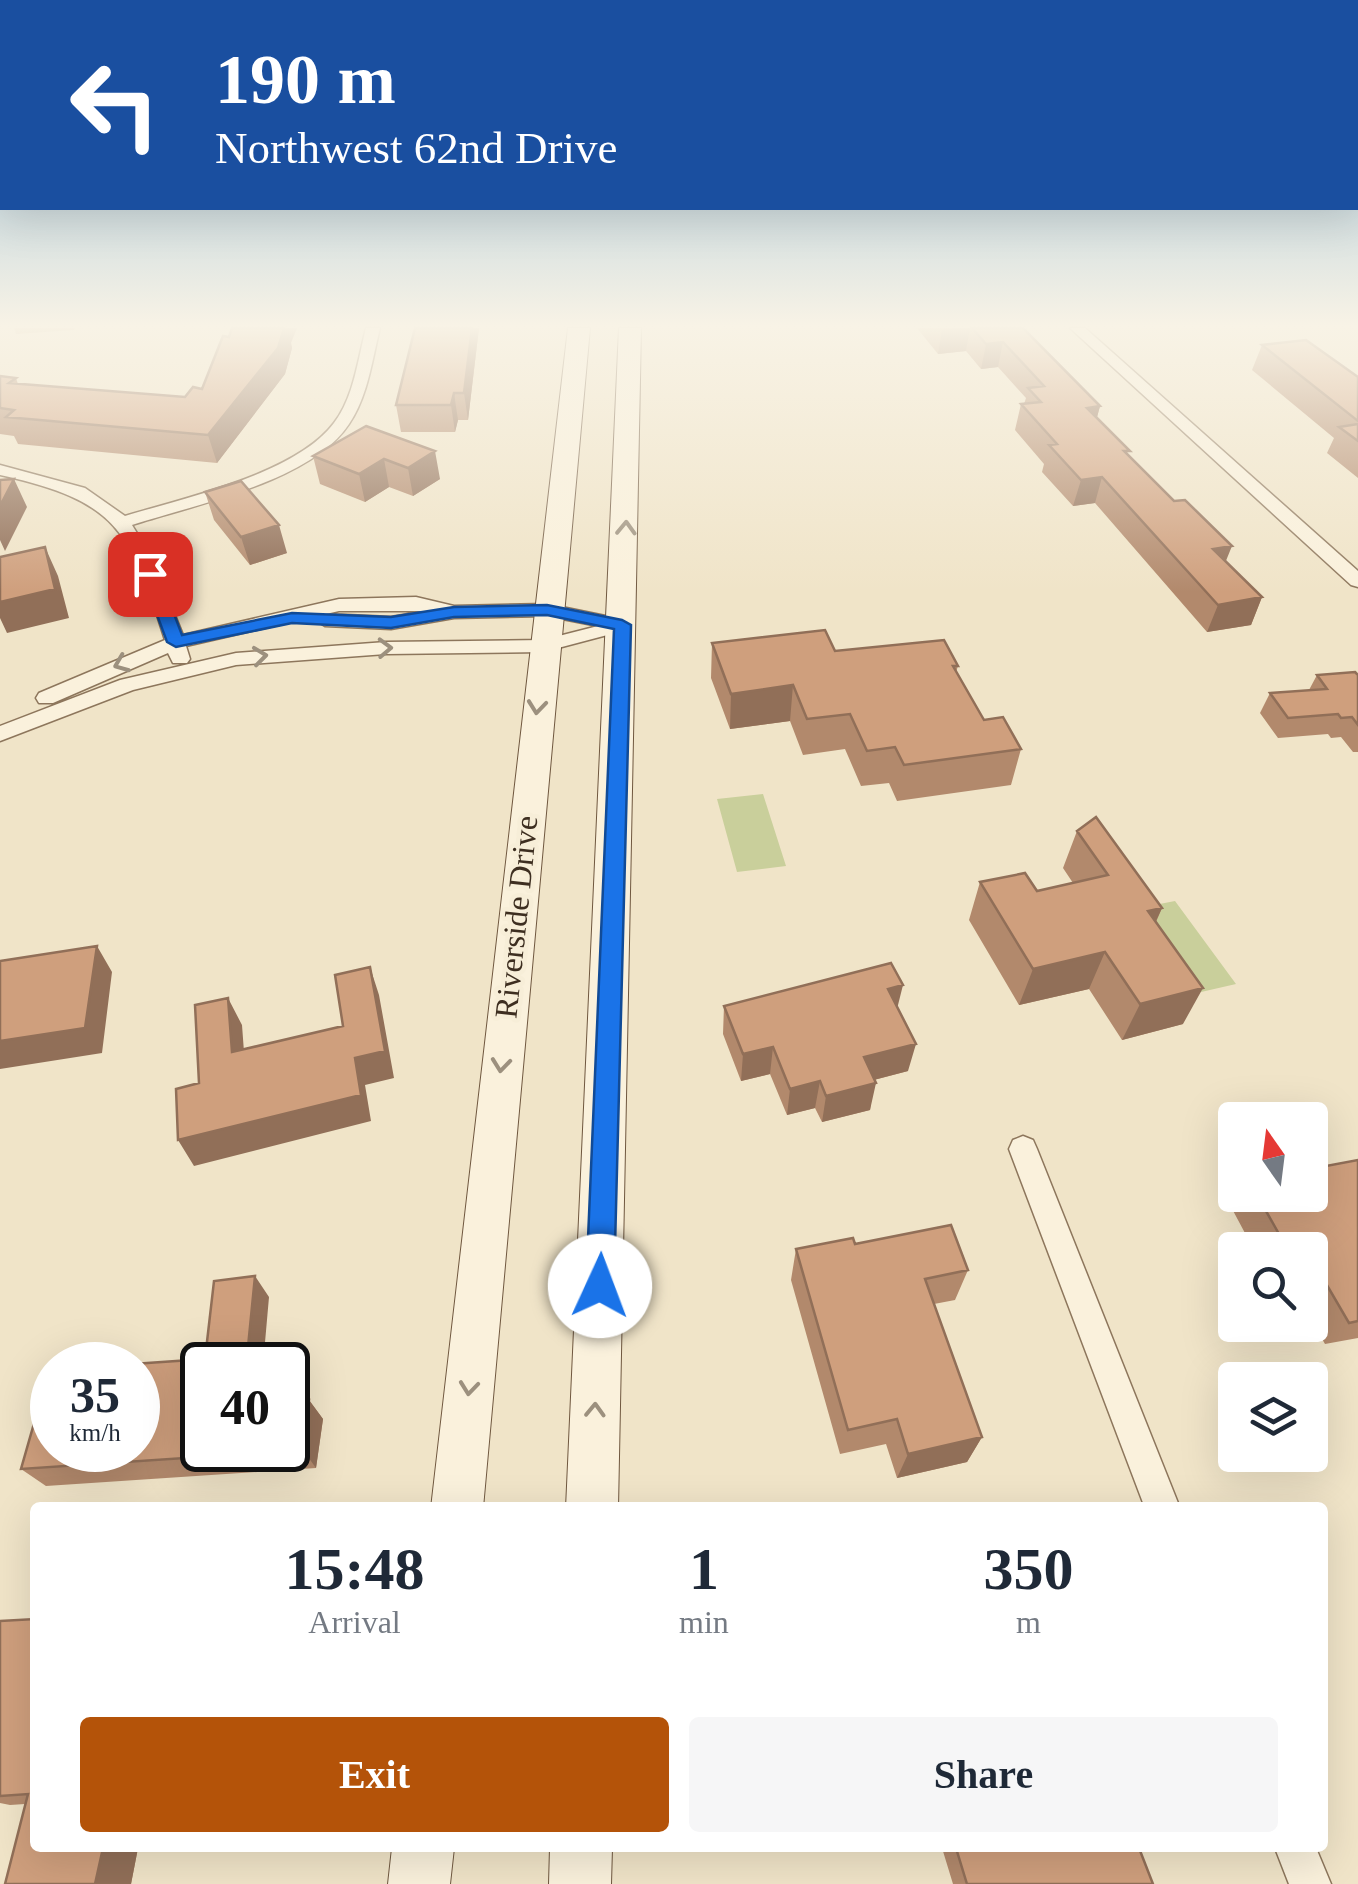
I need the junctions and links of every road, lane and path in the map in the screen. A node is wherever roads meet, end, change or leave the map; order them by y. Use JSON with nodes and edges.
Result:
{"nodes":[{"id":1,"x":344,"y":416,"type":"edge"},
{"id":2,"x":569,"y":416,"type":"edge"},
{"id":3,"x":628,"y":416,"type":"edge"},
{"id":4,"x":1175,"y":416,"type":"edge"},
{"id":5,"x":0,"y":470,"type":"edge"},
{"id":6,"x":122,"y":522,"type":"junction"},
{"id":7,"x":1358,"y":581,"type":"edge"},
{"id":8,"x":454,"y":612,"type":"junction"},
{"id":9,"x":292,"y":618,"type":"junction"},
{"id":10,"x":341,"y":620,"type":"junction"},
{"id":11,"x":622,"y":625,"type":"junction"},
{"id":12,"x":545,"y":628,"type":"junction"},
{"id":13,"x":176,"y":642,"type":"junction"},
{"id":14,"x":334,"y":650,"type":"junction"},
{"id":15,"x":182,"y":668,"type":"junction"},
{"id":16,"x":0,"y":730,"type":"edge"},
{"id":17,"x":1023,"y":1149,"type":"dead end"},
{"id":18,"x":458,"y":1502,"type":"edge"},
{"id":19,"x":592,"y":1502,"type":"edge"},
{"id":20,"x":1161,"y":1502,"type":"edge"},
{"id":21,"x":423,"y":1852,"type":"edge"},
{"id":22,"x":581,"y":1852,"type":"edge"},
{"id":23,"x":1298,"y":1852,"type":"edge"},
{"id":24,"x":419,"y":1884,"type":"edge"},
{"id":25,"x":580,"y":1884,"type":"edge"},
{"id":26,"x":1310,"y":1884,"type":"edge"}],
"edges":[{"from":1,"to":6,"type":"street"},
{"from":2,"to":12,"type":"street","name":"Riverside Drive"},
{"from":11,"to":3,"type":"street","one_way":true},
{"from":4,"to":7,"type":"street"},
{"from":5,"to":6,"type":"street"},
{"from":6,"to":13,"type":"street"},
{"from":8,"to":9,"type":"street"},
{"from":8,"to":10,"type":"street"},
{"from":8,"to":12,"type":"street"},
{"from":9,"to":10,"type":"street"},
{"from":9,"to":13,"type":"street"},
{"from":10,"to":14,"type":"street"},
{"from":11,"to":12,"type":"street"},
{"from":11,"to":12,"type":"street"},
{"from":19,"to":11,"type":"street","one_way":true},
{"from":14,"to":12,"type":"street","one_way":true},
{"from":12,"to":18,"type":"street","name":"Riverside Drive","one_way":true},
{"from":13,"to":15,"type":"street"},
{"from":13,"to":16,"type":"street","one_way":true},
{"from":15,"to":14,"type":"street","one_way":true},
{"from":15,"to":16,"type":"street"},
{"from":17,"to":20,"type":"street"},
{"from":21,"to":24,"type":"street"},
{"from":22,"to":25,"type":"street"},
{"from":23,"to":26,"type":"street"}]}
